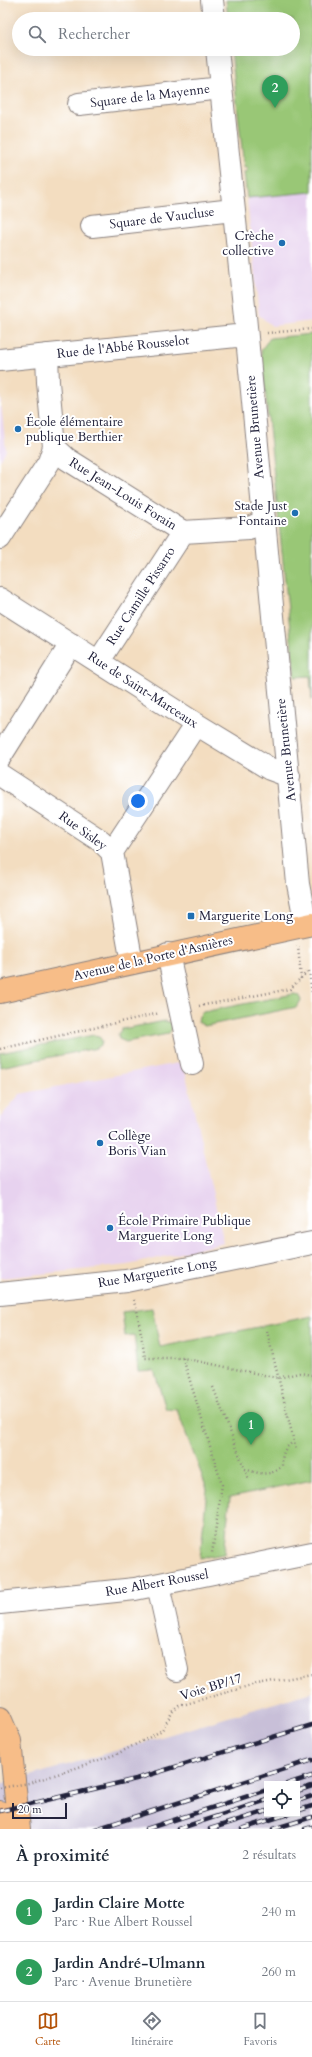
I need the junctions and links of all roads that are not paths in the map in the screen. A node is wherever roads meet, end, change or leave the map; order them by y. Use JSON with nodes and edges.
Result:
{"nodes":[{"id":1,"x":212,"y":0,"type":"edge"},
{"id":2,"x":213,"y":12,"type":"edge"},
{"id":3,"x":218,"y":56,"type":"edge"},
{"id":4,"x":221,"y":88,"type":"junction"},
{"id":5,"x":79,"y":104,"type":"dead end"},
{"id":6,"x":233,"y":210,"type":"junction"},
{"id":7,"x":92,"y":226,"type":"dead end"},
{"id":8,"x":246,"y":335,"type":"junction"},
{"id":9,"x":47,"y":355,"type":"junction"},
{"id":10,"x":0,"y":360,"type":"edge"},
{"id":11,"x":54,"y":447,"type":"junction"},
{"id":12,"x":263,"y":522,"type":"junction"},
{"id":13,"x":183,"y":532,"type":"junction"},
{"id":14,"x":0,"y":538,"type":"edge"},
{"id":15,"x":0,"y":599,"type":"edge"},
{"id":16,"x":71,"y":644,"type":"junction"},
{"id":17,"x":99,"y":660,"type":"junction"},
{"id":18,"x":196,"y":724,"type":"junction"},
{"id":19,"x":0,"y":757,"type":"edge"},
{"id":20,"x":0,"y":775,"type":"edge"},
{"id":21,"x":289,"y":776,"type":"junction"},
{"id":22,"x":112,"y":852,"type":"junction"},
{"id":23,"x":309,"y":924,"type":"edge"},
{"id":24,"x":168,"y":954,"type":"junction"},
{"id":25,"x":132,"y":963,"type":"junction"},
{"id":26,"x":0,"y":992,"type":"edge"},
{"id":27,"x":192,"y":1064,"type":"dead end"},
{"id":28,"x":312,"y":1243,"type":"edge"},
{"id":29,"x":0,"y":1294,"type":"edge"},
{"id":30,"x":312,"y":1553,"type":"edge"},
{"id":31,"x":158,"y":1585,"type":"junction"},
{"id":32,"x":0,"y":1603,"type":"edge"},
{"id":33,"x":176,"y":1670,"type":"dead end"},
{"id":34,"x":0,"y":1718,"type":"edge"},
{"id":35,"x":0,"y":1812,"type":"edge"},
{"id":36,"x":2,"y":1829,"type":"edge"},
{"id":37,"x":19,"y":1829,"type":"edge"}],
"edges":[{"from":1,"to":2,"type":"street"},
{"from":3,"to":4,"type":"street","name":"Avenue Brunetière"},
{"from":4,"to":5,"type":"street","name":"Square de la Mayenne"},
{"from":4,"to":6,"type":"street","name":"Avenue Brunetière"},
{"from":6,"to":7,"type":"street","name":"Square de Vaucluse"},
{"from":6,"to":8,"type":"street","name":"Avenue Brunetière"},
{"from":8,"to":9,"type":"street","name":"Rue de l'Abbé Rousselot"},
{"from":8,"to":12,"type":"street","name":"Avenue Brunetière"},
{"from":9,"to":10,"type":"street","name":"Rue de l'Abbé Rousselot"},
{"from":9,"to":11,"type":"street"},
{"from":11,"to":13,"type":"street","name":"Rue Jean-Louis Forain"},
{"from":11,"to":14,"type":"street"},
{"from":12,"to":13,"type":"street","name":"Rue Jean-Louis Forain"},
{"from":12,"to":21,"type":"street","name":"Avenue Brunetière"},
{"from":13,"to":17,"type":"street","name":"Rue Camille Pissarro"},
{"from":15,"to":16,"type":"street","name":"Rue de Saint-Marceaux"},
{"from":16,"to":17,"type":"street","name":"Rue de Saint-Marceaux"},
{"from":16,"to":19,"type":"street"},
{"from":17,"to":18,"type":"street","name":"Rue de Saint-Marceaux"},
{"from":18,"to":21,"type":"street","name":"Rue de Saint-Marceaux"},
{"from":18,"to":22,"type":"street"},
{"from":20,"to":22,"type":"street","name":"Rue Sisley"},
{"from":21,"to":23,"type":"street","name":"Avenue Brunetière"},
{"from":22,"to":25,"type":"street","name":"Rue Sisley"},
{"from":23,"to":24,"type":"main road","name":"Avenue de la Porte d'Asnières"},
{"from":24,"to":25,"type":"main road","name":"Avenue de la Porte d'Asnières"},
{"from":24,"to":27,"type":"street"},
{"from":25,"to":26,"type":"main road","name":"Avenue de la Porte d'Asnières"},
{"from":28,"to":29,"type":"street","name":"Rue Marguerite Long"},
{"from":30,"to":31,"type":"street","name":"Rue Albert Roussel"},
{"from":31,"to":32,"type":"street","name":"Rue Albert Roussel"},
{"from":31,"to":33,"type":"street"},
{"from":34,"to":37,"type":"main road"},
{"from":35,"to":36,"type":"main road"}]}
